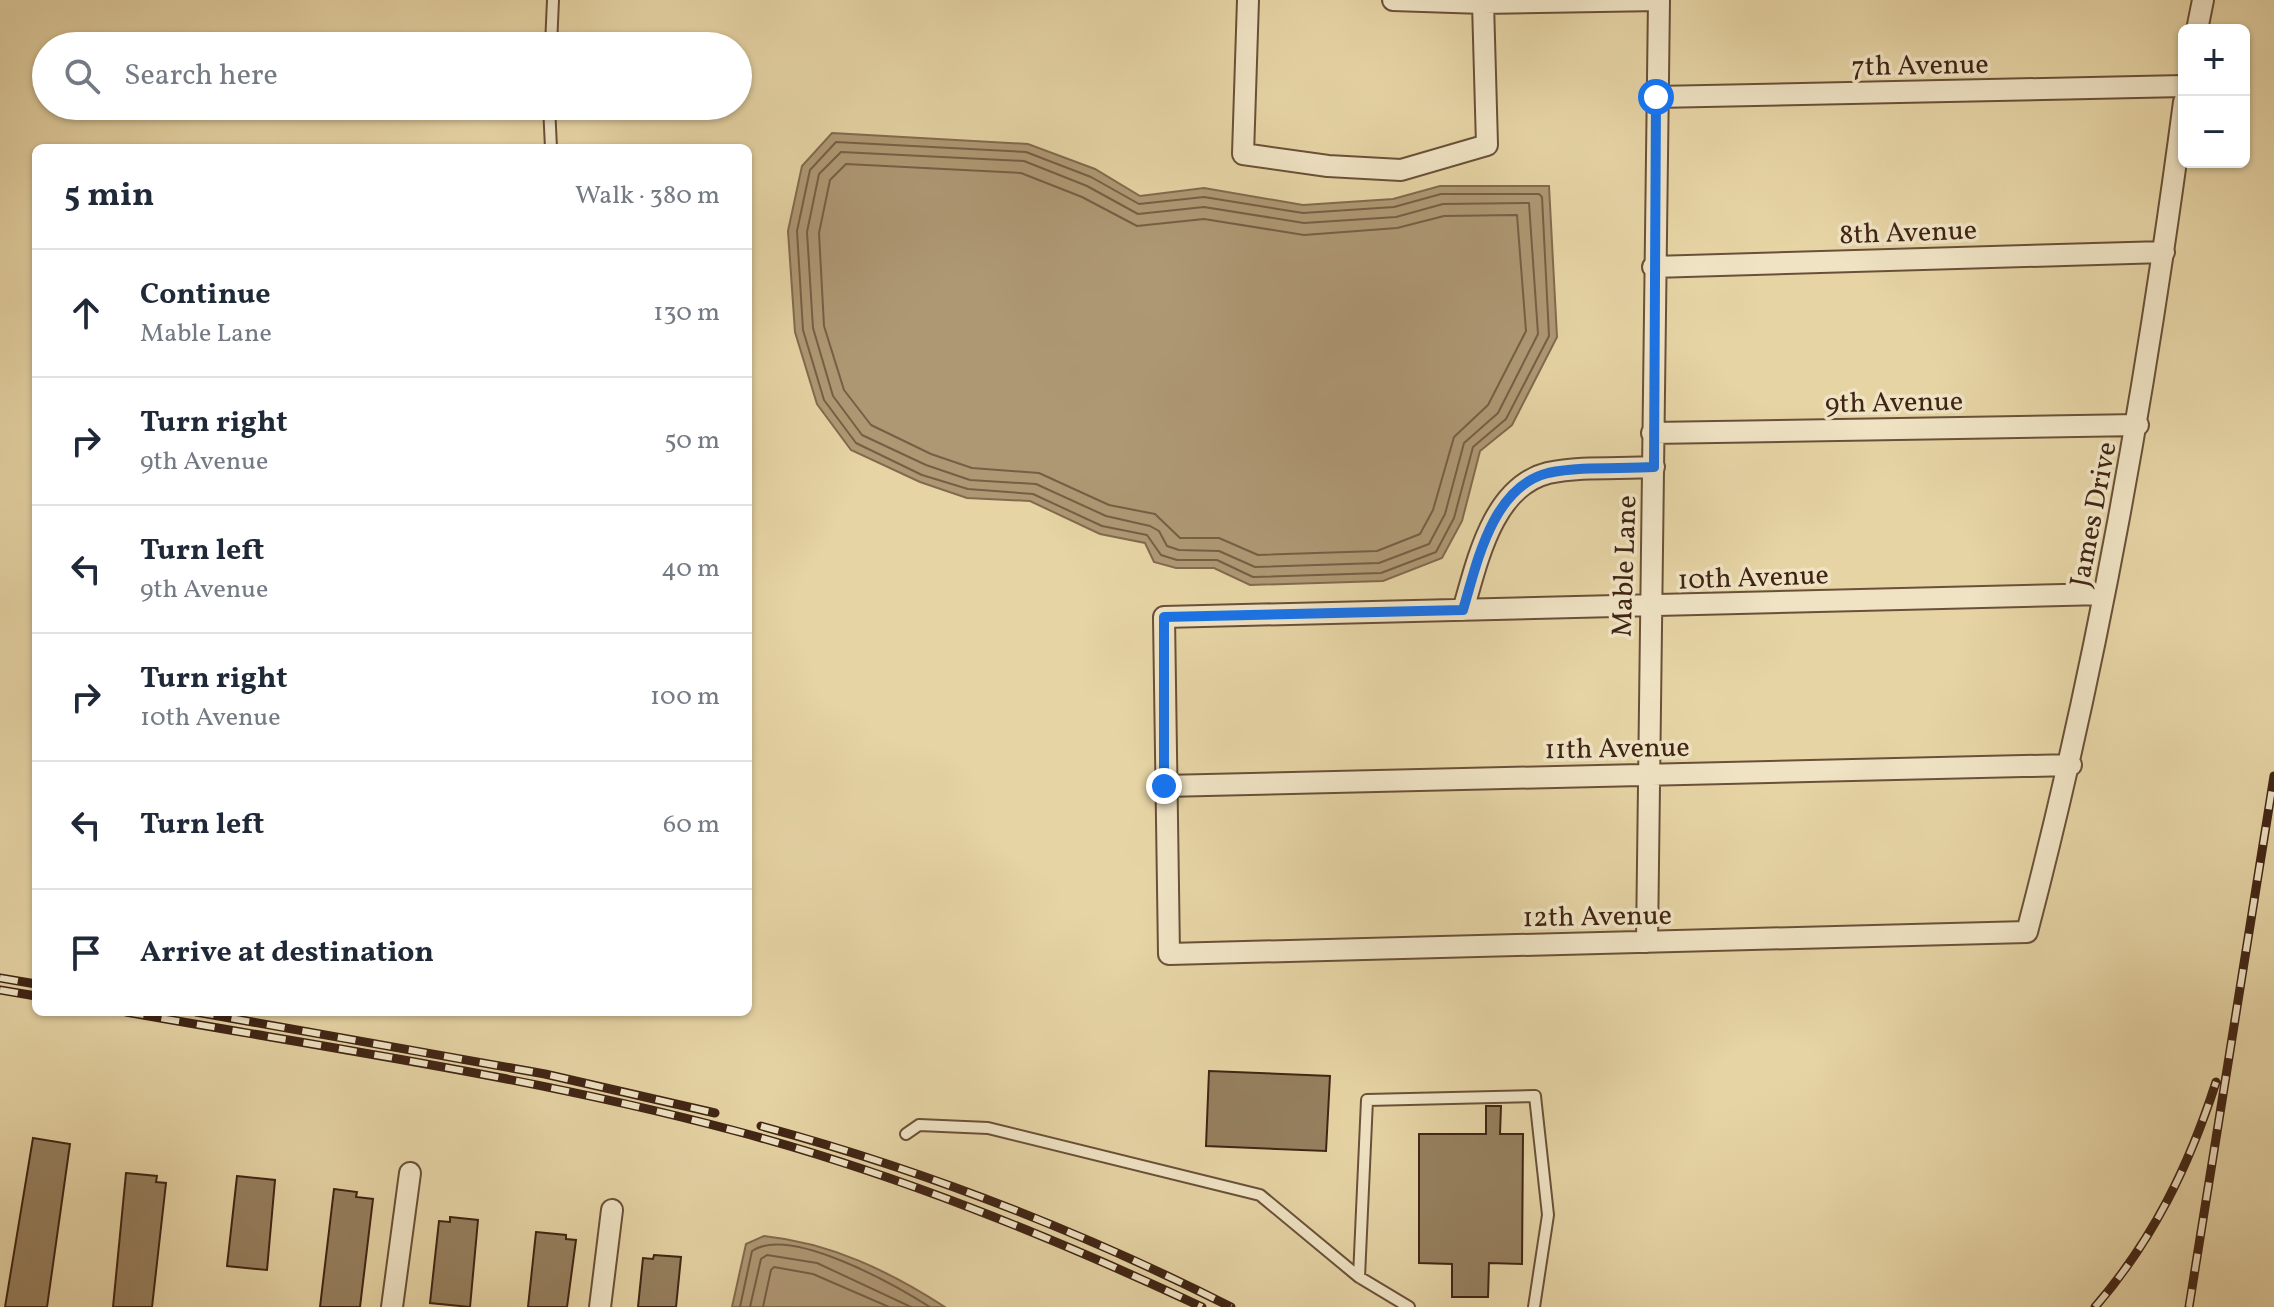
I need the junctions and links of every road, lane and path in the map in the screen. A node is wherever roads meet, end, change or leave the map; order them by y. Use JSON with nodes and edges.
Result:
{"nodes":[{"id":1,"x":553,"y":0,"type":"edge"},
{"id":2,"x":1248,"y":0,"type":"edge"},
{"id":3,"x":1393,"y":0,"type":"edge"},
{"id":4,"x":1659,"y":0,"type":"edge"},
{"id":5,"x":2203,"y":0,"type":"edge"},
{"id":6,"x":1483,"y":3,"type":"junction"},
{"id":7,"x":2198,"y":24,"type":"edge"},
{"id":8,"x":552,"y":32,"type":"edge"},
{"id":9,"x":2178,"y":86,"type":"edge"},
{"id":10,"x":1656,"y":97,"type":"junction"},
{"id":11,"x":550,"y":120,"type":"edge"},
{"id":12,"x":551,"y":144,"type":"edge"},
{"id":13,"x":2178,"y":147,"type":"edge"},
{"id":14,"x":2164,"y":252,"type":"junction"},
{"id":15,"x":1653,"y":267,"type":"junction"},
{"id":16,"x":2138,"y":425,"type":"junction"},
{"id":17,"x":1652,"y":433,"type":"junction"},
{"id":18,"x":1654,"y":467,"type":"junction"},
{"id":19,"x":2104,"y":594,"type":"junction"},
{"id":20,"x":1650,"y":607,"type":"junction"},
{"id":21,"x":1463,"y":610,"type":"junction"},
{"id":22,"x":2071,"y":765,"type":"junction"},
{"id":23,"x":1646,"y":774,"type":"junction"},
{"id":24,"x":1164,"y":786,"type":"junction"},
{"id":25,"x":2027,"y":932,"type":"joint"},
{"id":26,"x":1647,"y":942,"type":"junction"},
{"id":27,"x":906,"y":1134,"type":"dead end"},
{"id":28,"x":410,"y":1173,"type":"dead end"},
{"id":29,"x":612,"y":1210,"type":"dead end"},
{"id":30,"x":1359,"y":1277,"type":"junction"},
{"id":31,"x":392,"y":1307,"type":"edge"},
{"id":32,"x":600,"y":1307,"type":"edge"},
{"id":33,"x":1409,"y":1307,"type":"edge"},
{"id":34,"x":1534,"y":1307,"type":"edge"}],
"edges":[{"from":1,"to":8,"type":"lane"},
{"from":2,"to":6,"type":"street"},
{"from":3,"to":6,"type":"street"},
{"from":4,"to":6,"type":"street"},
{"from":4,"to":10,"type":"street","name":"Mable Lane"},
{"from":5,"to":7,"type":"street"},
{"from":9,"to":10,"type":"street","name":"7th Avenue"},
{"from":10,"to":15,"type":"street","name":"Mable Lane"},
{"from":11,"to":12,"type":"lane"},
{"from":13,"to":14,"type":"street","name":"James Drive"},
{"from":14,"to":15,"type":"street","name":"8th Avenue"},
{"from":14,"to":16,"type":"street","name":"James Drive"},
{"from":15,"to":17,"type":"street","name":"Mable Lane"},
{"from":16,"to":17,"type":"street","name":"9th Avenue"},
{"from":16,"to":19,"type":"street","name":"James Drive"},
{"from":17,"to":18,"type":"street","name":"Mable Lane"},
{"from":18,"to":20,"type":"street","name":"Mable Lane"},
{"from":18,"to":21,"type":"street"},
{"from":19,"to":20,"type":"street","name":"10th Avenue"},
{"from":19,"to":22,"type":"street","name":"James Drive"},
{"from":20,"to":21,"type":"street","name":"10th Avenue"},
{"from":20,"to":23,"type":"street","name":"Mable Lane"},
{"from":21,"to":24,"type":"street","name":"10th Avenue"},
{"from":22,"to":23,"type":"street","name":"11th Avenue"},
{"from":22,"to":25,"type":"street","name":"James Drive"},
{"from":23,"to":24,"type":"street","name":"11th Avenue"},
{"from":23,"to":26,"type":"street","name":"Mable Lane"},
{"from":24,"to":26,"type":"street","name":"12th Avenue"},
{"from":25,"to":26,"type":"street","name":"12th Avenue"},
{"from":27,"to":30,"type":"lane"},
{"from":28,"to":31,"type":"street"},
{"from":29,"to":32,"type":"street"},
{"from":30,"to":33,"type":"lane"},
{"from":30,"to":34,"type":"lane"}]}
